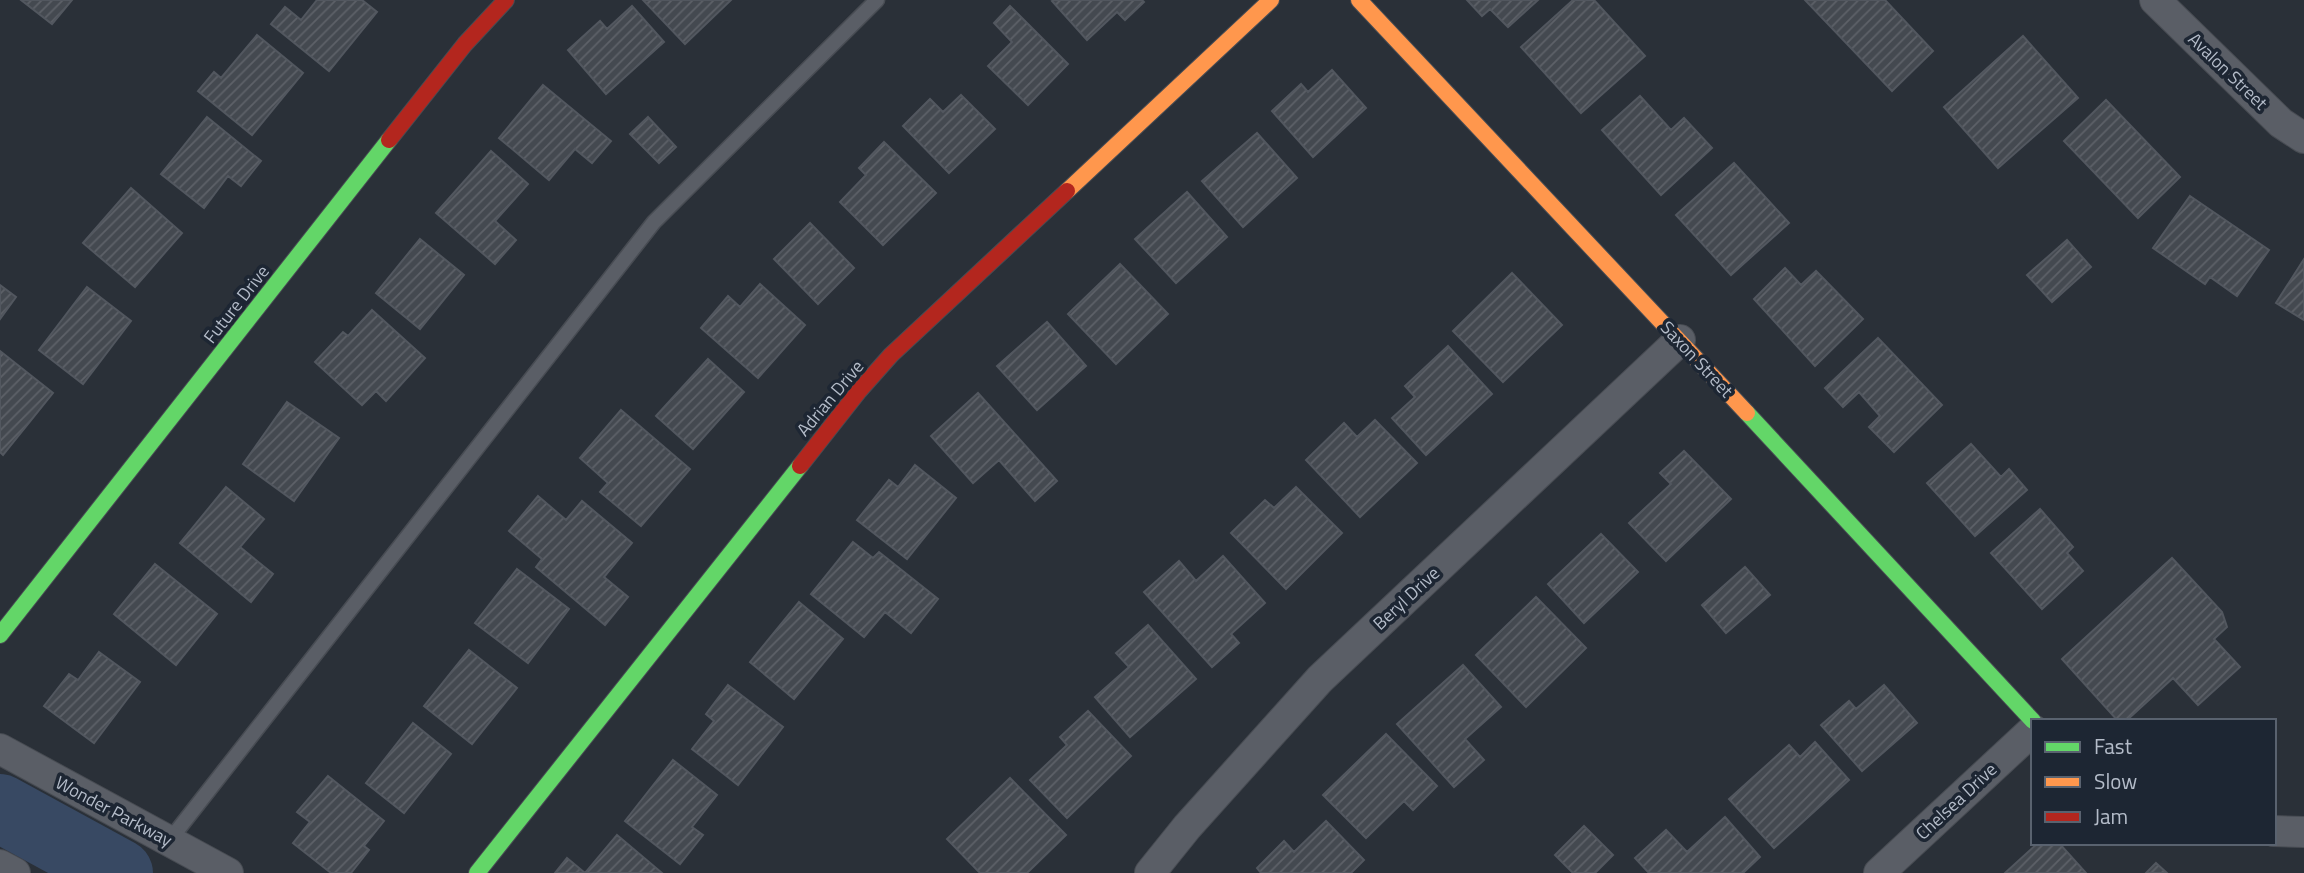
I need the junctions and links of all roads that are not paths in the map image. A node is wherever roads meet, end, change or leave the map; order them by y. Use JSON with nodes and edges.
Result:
{"nodes":[{"id":1,"x":506,"y":0,"type":"edge"},
{"id":2,"x":877,"y":0,"type":"edge"},
{"id":3,"x":1271,"y":0,"type":"edge"},
{"id":4,"x":1359,"y":0,"type":"edge"},
{"id":5,"x":2155,"y":0,"type":"edge"},
{"id":6,"x":2304,"y":138,"type":"edge"},
{"id":7,"x":1680,"y":340,"type":"junction"},
{"id":8,"x":0,"y":635,"type":"edge"},
{"id":9,"x":2031,"y":719,"type":"edge"},
{"id":10,"x":2031,"y":732,"type":"edge"},
{"id":11,"x":0,"y":749,"type":"edge"},
{"id":12,"x":2276,"y":831,"type":"edge"},
{"id":13,"x":2304,"y":832,"type":"edge"},
{"id":14,"x":169,"y":841,"type":"junction"},
{"id":15,"x":0,"y":865,"type":"edge"},
{"id":16,"x":15,"y":873,"type":"edge"},
{"id":17,"x":228,"y":873,"type":"edge"},
{"id":18,"x":477,"y":873,"type":"edge"},
{"id":19,"x":1150,"y":873,"type":"edge"},
{"id":20,"x":1879,"y":873,"type":"edge"}],
"edges":[{"from":1,"to":8,"type":"street","name":"Future Drive"},
{"from":2,"to":14,"type":"lane"},
{"from":3,"to":18,"type":"street","name":"Adrian Drive"},
{"from":4,"to":7,"type":"street","name":"Saxon Street"},
{"from":5,"to":6,"type":"street","name":"Avalon Street"},
{"from":7,"to":9,"type":"street","name":"Saxon Street"},
{"from":7,"to":19,"type":"street","name":"Beryl Drive"},
{"from":10,"to":20,"type":"street","name":"Chelsea Drive"},
{"from":11,"to":14,"type":"street","name":"Wonder Parkway"},
{"from":12,"to":13,"type":"street"},
{"from":14,"to":17,"type":"street","name":"Wonder Parkway"},
{"from":15,"to":16,"type":"street"}]}
